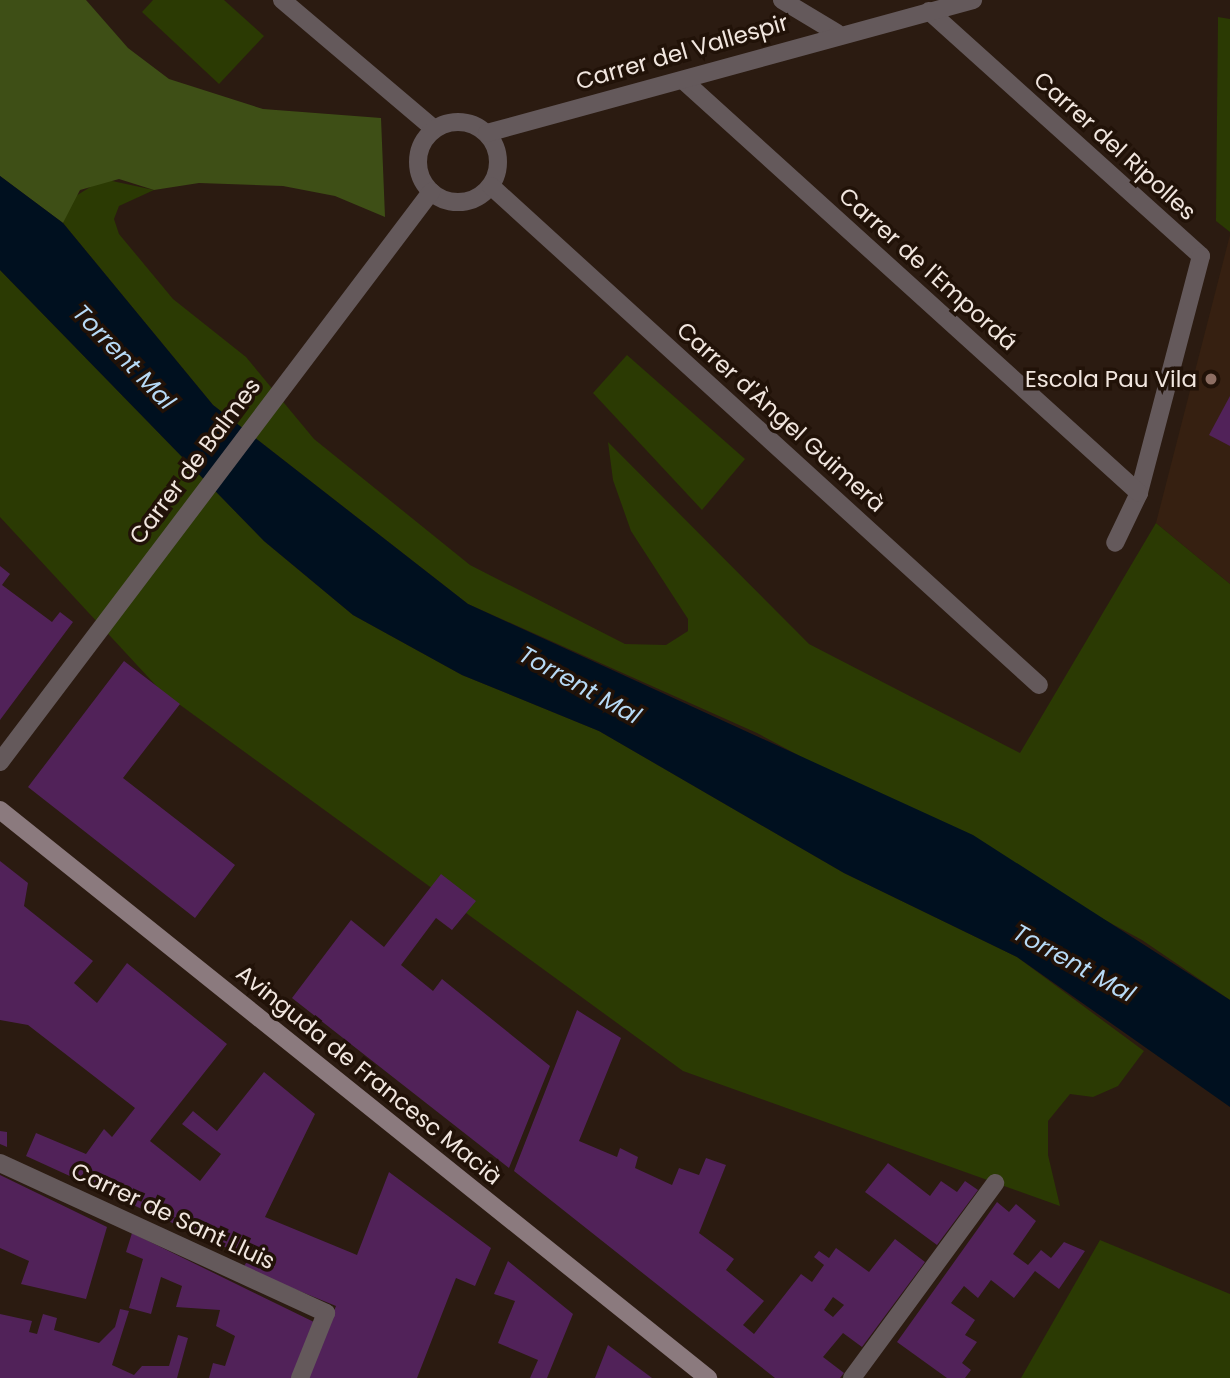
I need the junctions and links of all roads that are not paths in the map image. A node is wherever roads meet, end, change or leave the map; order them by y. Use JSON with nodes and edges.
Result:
{"nodes":[{"id":1,"x":782,"y":0,"type":"edge"},
{"id":2,"x":973,"y":0,"type":"edge"},
{"id":3,"x":284,"y":1,"type":"edge"},
{"id":4,"x":929,"y":11,"type":"junction"},
{"id":5,"x":837,"y":33,"type":"junction"},
{"id":6,"x":684,"y":81,"type":"junction"},
{"id":7,"x":434,"y":129,"type":"junction"},
{"id":8,"x":486,"y":133,"type":"junction"},
{"id":9,"x":491,"y":186,"type":"junction"},
{"id":10,"x":431,"y":192,"type":"junction"},
{"id":11,"x":1139,"y":493,"type":"junction"},
{"id":12,"x":1115,"y":543,"type":"dead end"},
{"id":13,"x":1039,"y":684,"type":"dead end"},
{"id":14,"x":0,"y":762,"type":"edge"},
{"id":15,"x":0,"y":810,"type":"edge"},
{"id":16,"x":0,"y":1163,"type":"edge"},
{"id":17,"x":995,"y":1183,"type":"dead end"},
{"id":18,"x":300,"y":1378,"type":"edge"},
{"id":19,"x":708,"y":1378,"type":"edge"},
{"id":20,"x":852,"y":1378,"type":"edge"}],
"edges":[{"from":1,"to":5,"type":"street"},
{"from":2,"to":4,"type":"street","name":"Carrer del Vallespir"},
{"from":3,"to":7,"type":"street"},
{"from":4,"to":5,"type":"street","name":"Carrer del Vallespir"},
{"from":4,"to":11,"type":"street","name":"Carrer del Ripolles"},
{"from":5,"to":6,"type":"street","name":"Carrer del Vallespir"},
{"from":6,"to":8,"type":"street","name":"Carrer del Vallespir"},
{"from":6,"to":11,"type":"street","name":"Carrer de l'Empordá"},
{"from":7,"to":8,"type":"street"},
{"from":7,"to":10,"type":"street"},
{"from":8,"to":9,"type":"street"},
{"from":9,"to":10,"type":"street"},
{"from":9,"to":13,"type":"street","name":"Carrer d'Àngel Guimerà"},
{"from":10,"to":14,"type":"street","name":"Carrer de Balmes"},
{"from":11,"to":12,"type":"street","name":"Carrer del Ripolles"},
{"from":15,"to":19,"type":"street","name":"Avinguda de Francesc Macià"},
{"from":16,"to":18,"type":"street","name":"Carrer de Sant Lluis"},
{"from":17,"to":20,"type":"street"}]}
